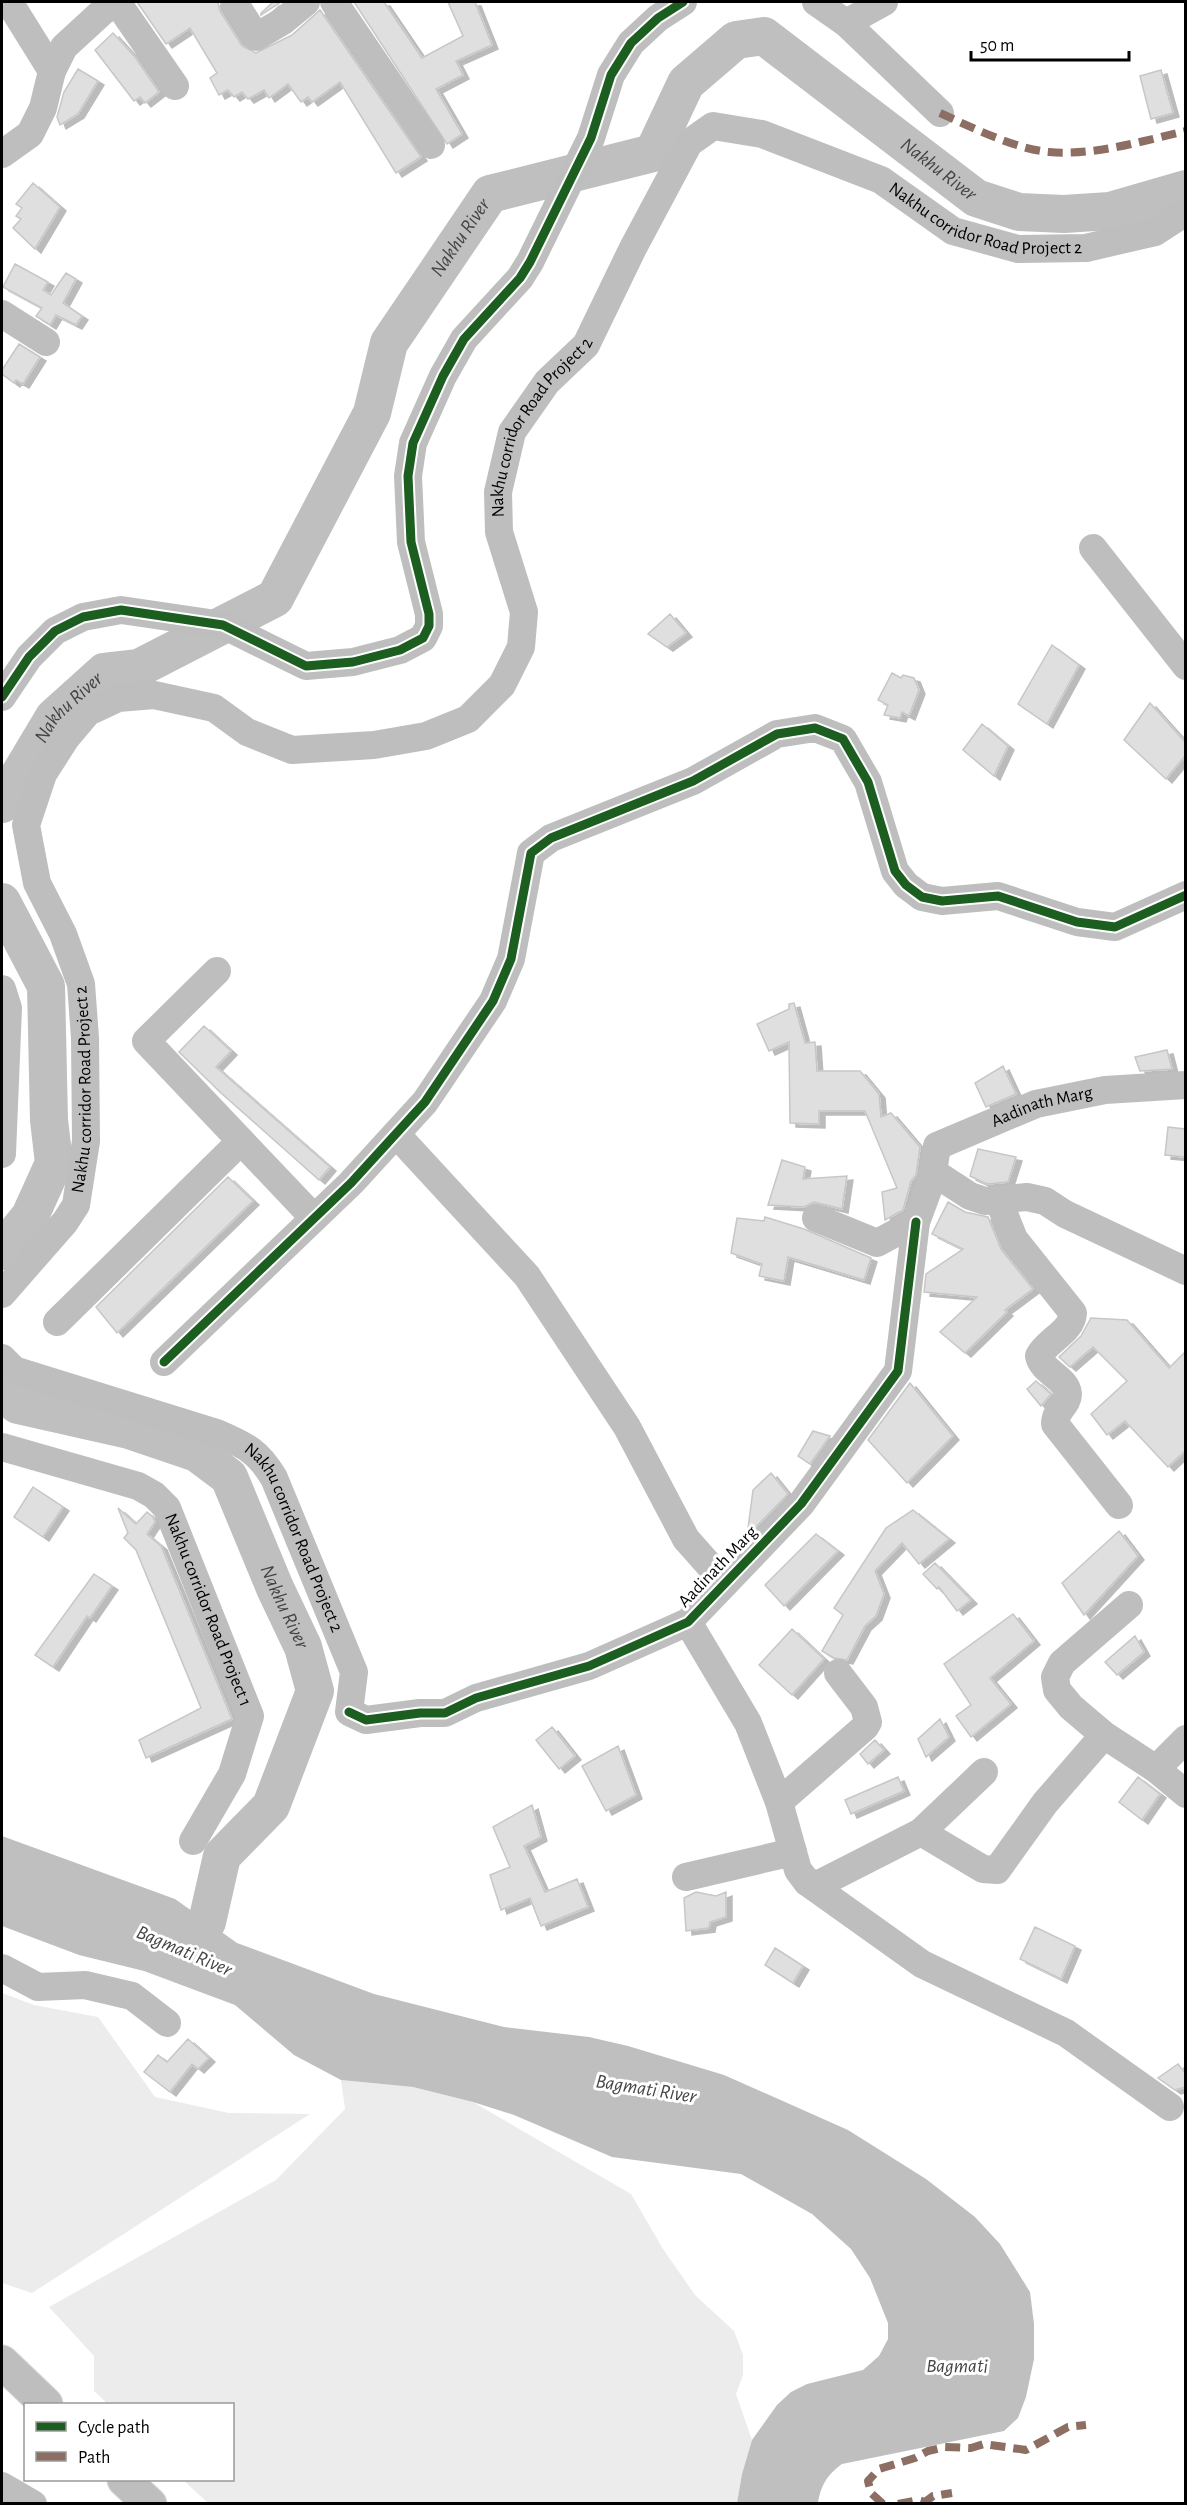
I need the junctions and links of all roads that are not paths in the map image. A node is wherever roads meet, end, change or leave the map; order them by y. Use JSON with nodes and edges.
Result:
{"nodes":[{"id":1,"x":9,"y":2,"type":"edge"},
{"id":2,"x":234,"y":2,"type":"edge"},
{"id":3,"x":306,"y":2,"type":"edge"},
{"id":4,"x":334,"y":2,"type":"edge"},
{"id":5,"x":683,"y":2,"type":"edge"},
{"id":6,"x":816,"y":2,"type":"edge"},
{"id":7,"x":884,"y":2,"type":"edge"},
{"id":8,"x":109,"y":3,"type":"edge"},
{"id":9,"x":846,"y":23,"type":"junction"},
{"id":10,"x":52,"y":71,"type":"junction"},
{"id":11,"x":175,"y":86,"type":"dead end"},
{"id":12,"x":940,"y":113,"type":"dead end"},
{"id":13,"x":431,"y":145,"type":"dead end"},
{"id":14,"x":2,"y":154,"type":"edge"},
{"id":15,"x":1185,"y":212,"type":"edge"},
{"id":16,"x":2,"y":314,"type":"edge"},
{"id":17,"x":46,"y":342,"type":"dead end"},
{"id":18,"x":1094,"y":548,"type":"dead end"},
{"id":19,"x":1185,"y":666,"type":"edge"},
{"id":20,"x":2,"y":697,"type":"edge"},
{"id":21,"x":1185,"y":895,"type":"edge"},
{"id":22,"x":217,"y":971,"type":"dead end"},
{"id":23,"x":2,"y":989,"type":"edge"},
{"id":24,"x":1185,"y":1085,"type":"edge"},
{"id":25,"x":396,"y":1134,"type":"junction"},
{"id":26,"x":241,"y":1141,"type":"junction"},
{"id":27,"x":2,"y":1154,"type":"edge"},
{"id":28,"x":933,"y":1175,"type":"junction"},
{"id":29,"x":999,"y":1201,"type":"junction"},
{"id":30,"x":314,"y":1218,"type":"junction"},
{"id":31,"x":816,"y":1218,"type":"dead end"},
{"id":32,"x":916,"y":1222,"type":"junction"},
{"id":33,"x":1185,"y":1271,"type":"edge"},
{"id":34,"x":2,"y":1294,"type":"edge"},
{"id":35,"x":57,"y":1322,"type":"dead end"},
{"id":36,"x":2,"y":1358,"type":"edge"},
{"id":37,"x":164,"y":1362,"type":"dead end"},
{"id":38,"x":2,"y":1447,"type":"edge"},
{"id":39,"x":1119,"y":1505,"type":"dead end"},
{"id":40,"x":725,"y":1583,"type":"junction"},
{"id":41,"x":1129,"y":1605,"type":"dead end"},
{"id":42,"x":688,"y":1622,"type":"junction"},
{"id":43,"x":837,"y":1673,"type":"dead end"},
{"id":44,"x":349,"y":1712,"type":"joint"},
{"id":45,"x":1104,"y":1735,"type":"junction"},
{"id":46,"x":1185,"y":1739,"type":"edge"},
{"id":47,"x":1156,"y":1769,"type":"junction"},
{"id":48,"x":984,"y":1773,"type":"dead end"},
{"id":49,"x":1185,"y":1794,"type":"edge"},
{"id":50,"x":780,"y":1802,"type":"junction"},
{"id":51,"x":921,"y":1832,"type":"junction"},
{"id":52,"x":193,"y":1841,"type":"dead end"},
{"id":53,"x":793,"y":1852,"type":"junction"},
{"id":54,"x":686,"y":1877,"type":"dead end"},
{"id":55,"x":807,"y":1882,"type":"junction"},
{"id":56,"x":2,"y":1968,"type":"edge"},
{"id":57,"x":167,"y":2023,"type":"dead end"},
{"id":58,"x":1170,"y":2107,"type":"dead end"},
{"id":59,"x":2,"y":2362,"type":"edge"},
{"id":60,"x":45,"y":2403,"type":"edge"},
{"id":61,"x":125,"y":2481,"type":"edge"},
{"id":62,"x":2,"y":2486,"type":"edge"},
{"id":63,"x":33,"y":2504,"type":"edge"},
{"id":64,"x":150,"y":2504,"type":"edge"}],
"edges":[{"from":1,"to":10,"type":"street"},
{"from":2,"to":3,"type":"street"},
{"from":4,"to":13,"type":"street"},
{"from":5,"to":20,"type":"street"},
{"from":6,"to":9,"type":"street"},
{"from":7,"to":9,"type":"street"},
{"from":8,"to":10,"type":"street"},
{"from":8,"to":11,"type":"street"},
{"from":9,"to":12,"type":"street"},
{"from":10,"to":14,"type":"street"},
{"from":15,"to":34,"type":"street","name":"Nakhu corridor Road Project 2"},
{"from":16,"to":17,"type":"street"},
{"from":18,"to":19,"type":"street"},
{"from":21,"to":25,"type":"street"},
{"from":22,"to":26,"type":"street"},
{"from":23,"to":27,"type":"street"},
{"from":24,"to":28,"type":"street","name":"Aadinath Marg"},
{"from":25,"to":30,"type":"street"},
{"from":25,"to":40,"type":"street"},
{"from":26,"to":30,"type":"street"},
{"from":26,"to":35,"type":"street"},
{"from":28,"to":29,"type":"street"},
{"from":28,"to":32,"type":"street","name":"Aadinath Marg"},
{"from":29,"to":33,"type":"street"},
{"from":29,"to":39,"type":"street"},
{"from":30,"to":37,"type":"street"},
{"from":31,"to":32,"type":"street"},
{"from":32,"to":40,"type":"street","name":"Aadinath Marg"},
{"from":36,"to":44,"type":"street","name":"Nakhu corridor Road Project 2"},
{"from":38,"to":52,"type":"street","name":"Nakhu corridor Road Project 1"},
{"from":40,"to":42,"type":"street","name":"Aadinath Marg"},
{"from":41,"to":45,"type":"street"},
{"from":42,"to":44,"type":"street","name":"Aadinath Marg"},
{"from":42,"to":50,"type":"street"},
{"from":43,"to":50,"type":"street"},
{"from":45,"to":47,"type":"street"},
{"from":45,"to":51,"type":"street"},
{"from":46,"to":47,"type":"street"},
{"from":47,"to":49,"type":"street"},
{"from":48,"to":51,"type":"street"},
{"from":50,"to":53,"type":"street"},
{"from":51,"to":55,"type":"street"},
{"from":53,"to":54,"type":"street"},
{"from":53,"to":55,"type":"street"},
{"from":55,"to":58,"type":"street"},
{"from":56,"to":57,"type":"street"},
{"from":59,"to":60,"type":"main road"},
{"from":61,"to":64,"type":"main road"},
{"from":62,"to":63,"type":"street"}]}
